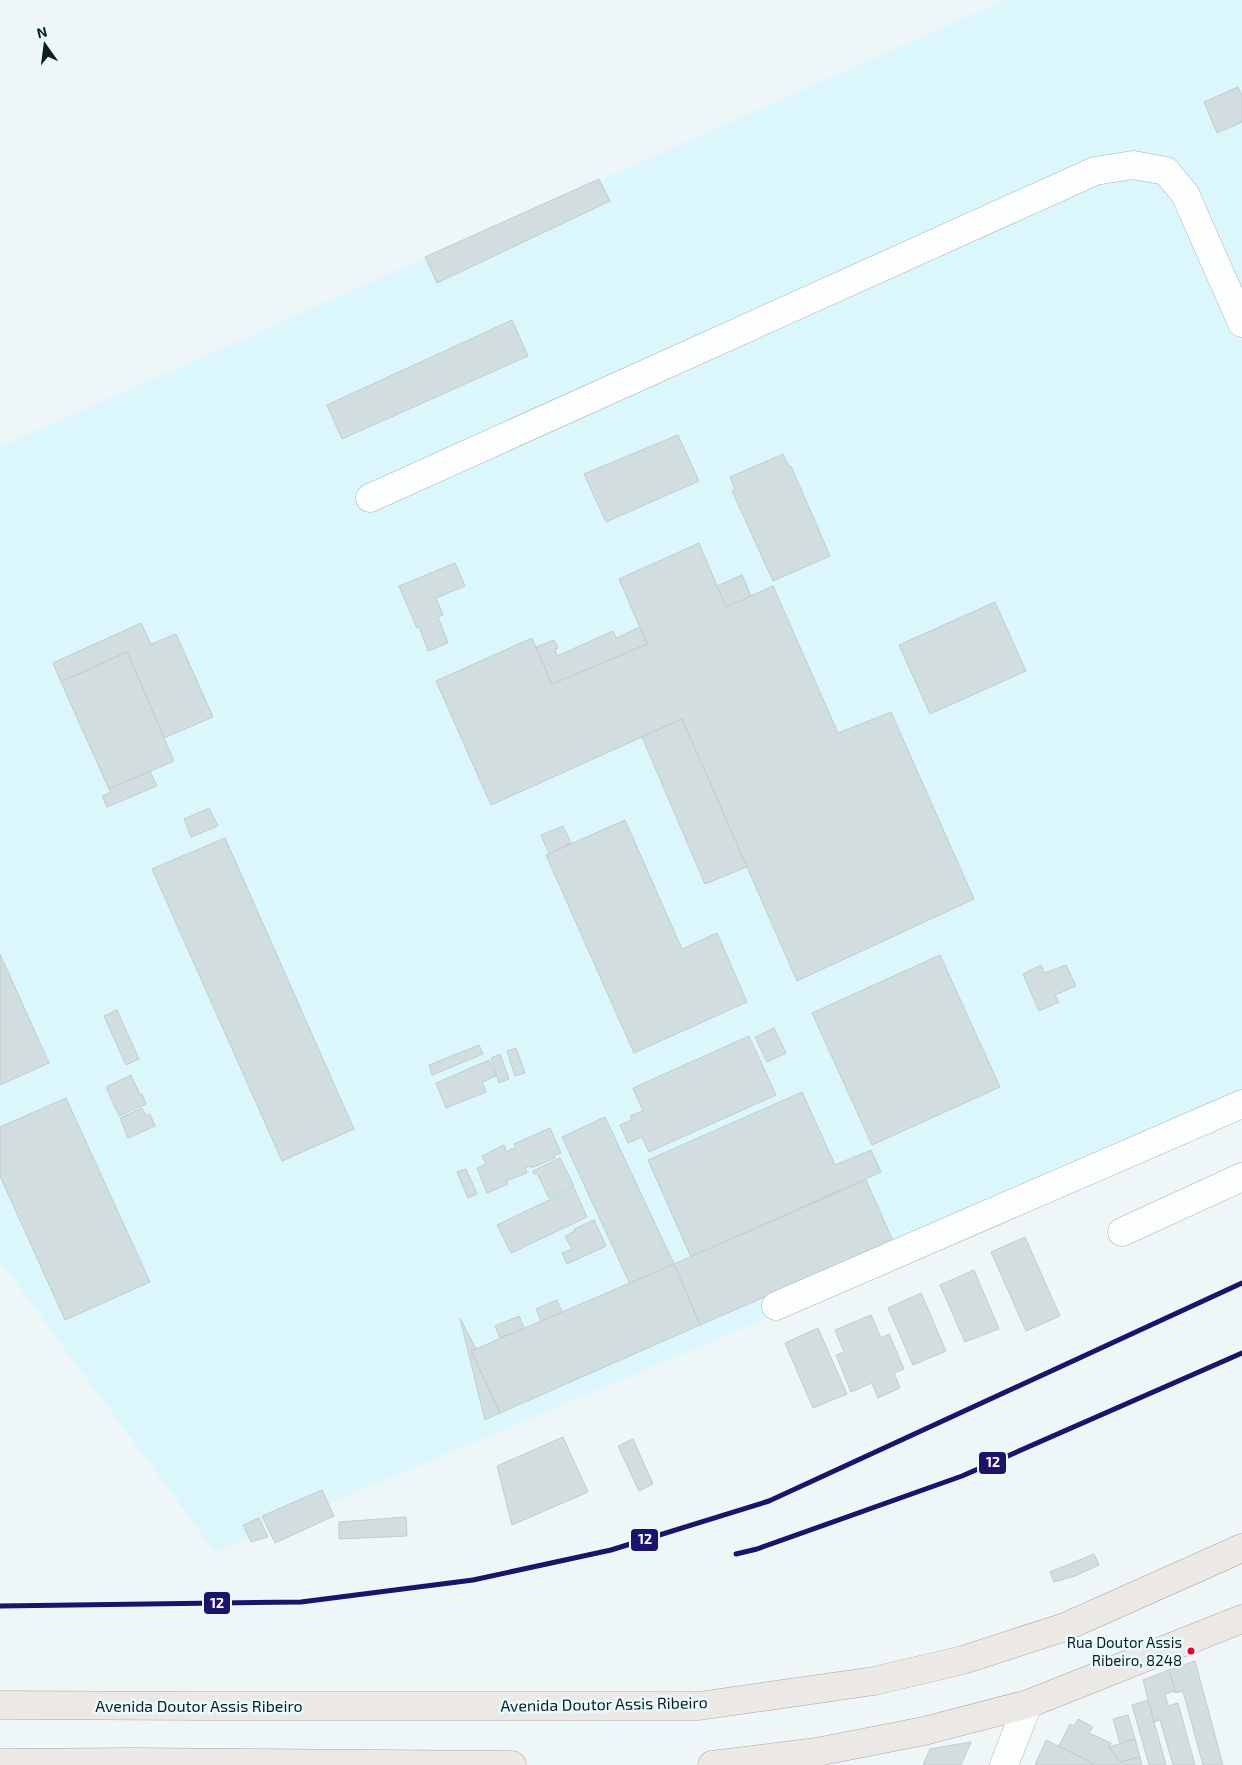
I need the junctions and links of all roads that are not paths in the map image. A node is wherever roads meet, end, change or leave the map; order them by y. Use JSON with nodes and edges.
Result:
{"nodes":[{"id":1,"x":1242,"y":323,"type":"edge"},
{"id":2,"x":370,"y":498,"type":"dead end"},
{"id":3,"x":1242,"y":1104,"type":"edge"},
{"id":4,"x":1242,"y":1177,"type":"edge"},
{"id":5,"x":1122,"y":1232,"type":"dead end"},
{"id":6,"x":776,"y":1306,"type":"dead end"},
{"id":7,"x":1242,"y":1548,"type":"edge"},
{"id":8,"x":1242,"y":1619,"type":"edge"},
{"id":9,"x":1028,"y":1704,"type":"junction"},
{"id":10,"x":0,"y":1705,"type":"edge"},
{"id":11,"x":133,"y":1763,"type":"edge"},
{"id":12,"x":0,"y":1764,"type":"edge"},
{"id":13,"x":512,"y":1765,"type":"edge"},
{"id":14,"x":712,"y":1765,"type":"edge"},
{"id":15,"x":1004,"y":1765,"type":"edge"}],
"edges":[{"from":1,"to":2,"type":"street"},
{"from":3,"to":6,"type":"street"},
{"from":4,"to":5,"type":"street"},
{"from":7,"to":10,"type":"main road","name":"Avenida Doutor Assis Ribeiro"},
{"from":8,"to":9,"type":"main road"},
{"from":9,"to":14,"type":"main road"},
{"from":9,"to":15,"type":"street"},
{"from":11,"to":12,"type":"main road"},
{"from":11,"to":13,"type":"main road"}]}
